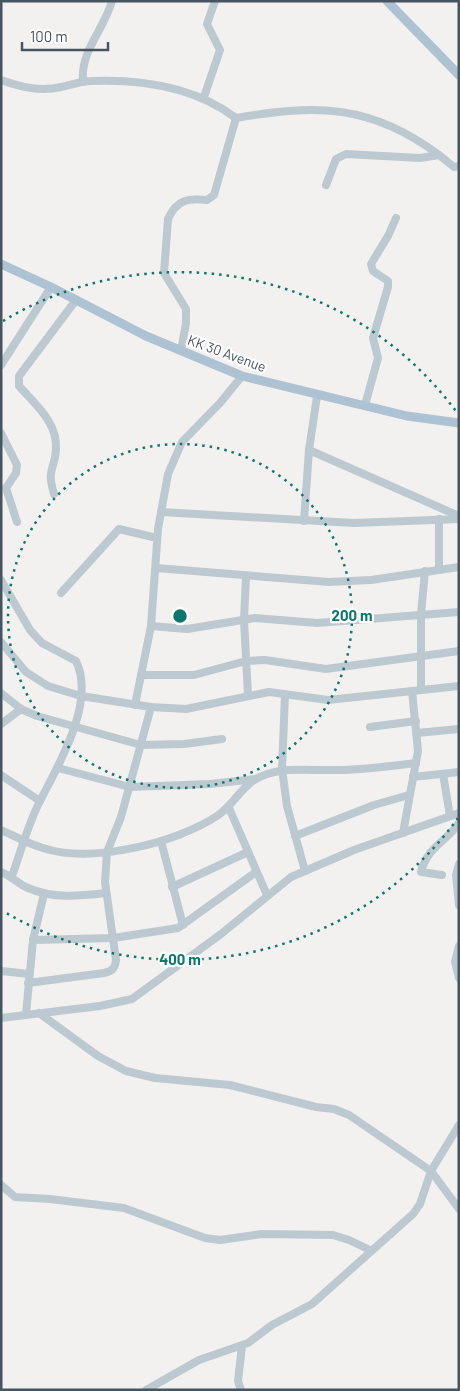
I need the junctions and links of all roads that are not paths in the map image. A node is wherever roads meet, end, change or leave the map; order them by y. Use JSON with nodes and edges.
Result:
{"nodes":[{"id":1,"x":112,"y":1,"type":"edge"},
{"id":2,"x":215,"y":1,"type":"edge"},
{"id":3,"x":387,"y":1,"type":"edge"},
{"id":4,"x":459,"y":75,"type":"edge"},
{"id":5,"x":1,"y":80,"type":"edge"},
{"id":6,"x":83,"y":82,"type":"junction"},
{"id":7,"x":204,"y":97,"type":"junction"},
{"id":8,"x":236,"y":118,"type":"junction"},
{"id":9,"x":439,"y":155,"type":"junction"},
{"id":10,"x":459,"y":166,"type":"edge"},
{"id":11,"x":326,"y":186,"type":"dead end"},
{"id":12,"x":396,"y":218,"type":"dead end"},
{"id":13,"x":2,"y":267,"type":"edge"},
{"id":14,"x":52,"y":287,"type":"junction"},
{"id":15,"x":76,"y":300,"type":"junction"},
{"id":16,"x":181,"y":351,"type":"junction"},
{"id":17,"x":1,"y":365,"type":"edge"},
{"id":18,"x":242,"y":376,"type":"junction"},
{"id":19,"x":317,"y":396,"type":"junction"},
{"id":20,"x":365,"y":405,"type":"junction"},
{"id":21,"x":459,"y":423,"type":"edge"},
{"id":22,"x":1,"y":433,"type":"edge"},
{"id":23,"x":309,"y":450,"type":"junction"},
{"id":24,"x":54,"y":494,"type":"dead end"},
{"id":25,"x":161,"y":512,"type":"junction"},
{"id":26,"x":459,"y":518,"type":"edge"},
{"id":27,"x":439,"y":519,"type":"junction"},
{"id":28,"x":304,"y":521,"type":"junction"},
{"id":29,"x":17,"y":522,"type":"dead end"},
{"id":30,"x":157,"y":538,"type":"junction"},
{"id":31,"x":459,"y":567,"type":"edge"},
{"id":32,"x":156,"y":568,"type":"junction"},
{"id":33,"x":439,"y":570,"type":"junction"},
{"id":34,"x":425,"y":571,"type":"junction"},
{"id":35,"x":246,"y":576,"type":"junction"},
{"id":36,"x":1,"y":580,"type":"edge"},
{"id":37,"x":61,"y":593,"type":"dead end"},
{"id":38,"x":5,"y":594,"type":"edge"},
{"id":39,"x":459,"y":612,"type":"edge"},
{"id":40,"x":421,"y":614,"type":"junction"},
{"id":41,"x":244,"y":620,"type":"junction"},
{"id":42,"x":151,"y":626,"type":"junction"},
{"id":43,"x":1,"y":642,"type":"edge"},
{"id":44,"x":459,"y":652,"type":"edge"},
{"id":45,"x":421,"y":657,"type":"junction"},
{"id":46,"x":246,"y":661,"type":"junction"},
{"id":47,"x":141,"y":675,"type":"junction"},
{"id":48,"x":459,"y":686,"type":"edge"},
{"id":49,"x":417,"y":691,"type":"junction"},
{"id":50,"x":1,"y":693,"type":"edge"},
{"id":51,"x":248,"y":695,"type":"junction"},
{"id":52,"x":285,"y":695,"type":"junction"},
{"id":53,"x":82,"y":696,"type":"junction"},
{"id":54,"x":136,"y":705,"type":"junction"},
{"id":55,"x":151,"y":708,"type":"junction"},
{"id":56,"x":21,"y":709,"type":"junction"},
{"id":57,"x":416,"y":720,"type":"junction"},
{"id":58,"x":1,"y":724,"type":"edge"},
{"id":59,"x":74,"y":727,"type":"junction"},
{"id":60,"x":370,"y":727,"type":"dead end"},
{"id":61,"x":459,"y":729,"type":"edge"},
{"id":62,"x":417,"y":733,"type":"junction"},
{"id":63,"x":222,"y":739,"type":"dead end"},
{"id":64,"x":141,"y":745,"type":"junction"},
{"id":65,"x":416,"y":764,"type":"junction"},
{"id":66,"x":58,"y":768,"type":"junction"},
{"id":67,"x":282,"y":769,"type":"junction"},
{"id":68,"x":459,"y":772,"type":"edge"},
{"id":69,"x":443,"y":774,"type":"junction"},
{"id":70,"x":1,"y":776,"type":"edge"},
{"id":71,"x":413,"y":777,"type":"junction"},
{"id":72,"x":256,"y":779,"type":"junction"},
{"id":73,"x":130,"y":787,"type":"junction"},
{"id":74,"x":410,"y":795,"type":"junction"},
{"id":75,"x":40,"y":801,"type":"junction"},
{"id":76,"x":229,"y":808,"type":"junction"},
{"id":77,"x":459,"y":812,"type":"edge"},
{"id":78,"x":450,"y":816,"type":"junction"},
{"id":79,"x":459,"y":823,"type":"edge"},
{"id":80,"x":1,"y":830,"type":"edge"},
{"id":81,"x":403,"y":833,"type":"junction"},
{"id":82,"x":295,"y":836,"type":"junction"},
{"id":83,"x":25,"y":841,"type":"junction"},
{"id":84,"x":161,"y":842,"type":"junction"},
{"id":85,"x":106,"y":852,"type":"junction"},
{"id":86,"x":248,"y":852,"type":"junction"},
{"id":87,"x":459,"y":864,"type":"edge"},
{"id":88,"x":305,"y":870,"type":"junction"},
{"id":89,"x":1,"y":872,"type":"edge"},
{"id":90,"x":256,"y":872,"type":"junction"},
{"id":91,"x":442,"y":875,"type":"dead end"},
{"id":92,"x":12,"y":876,"type":"junction"},
{"id":93,"x":172,"y":887,"type":"junction"},
{"id":94,"x":106,"y":893,"type":"junction"},
{"id":95,"x":44,"y":894,"type":"junction"},
{"id":96,"x":267,"y":895,"type":"junction"},
{"id":97,"x":459,"y":903,"type":"edge"},
{"id":98,"x":183,"y":925,"type":"junction"},
{"id":99,"x":113,"y":938,"type":"junction"},
{"id":100,"x":34,"y":940,"type":"junction"},
{"id":101,"x":459,"y":946,"type":"edge"},
{"id":102,"x":1,"y":971,"type":"edge"},
{"id":103,"x":29,"y":974,"type":"junction"},
{"id":104,"x":459,"y":978,"type":"edge"},
{"id":105,"x":28,"y":983,"type":"junction"},
{"id":106,"x":39,"y":1013,"type":"junction"},
{"id":107,"x":26,"y":1014,"type":"junction"},
{"id":108,"x":1,"y":1018,"type":"edge"},
{"id":109,"x":459,"y":1125,"type":"edge"},
{"id":110,"x":431,"y":1171,"type":"junction"},
{"id":111,"x":1,"y":1185,"type":"edge"},
{"id":112,"x":459,"y":1208,"type":"edge"},
{"id":113,"x":370,"y":1250,"type":"junction"},
{"id":114,"x":242,"y":1346,"type":"junction"},
{"id":115,"x":146,"y":1390,"type":"edge"},
{"id":116,"x":241,"y":1390,"type":"edge"}],
"edges":[{"from":1,"to":6,"type":"street"},
{"from":2,"to":7,"type":"street"},
{"from":3,"to":4,"type":"main road"},
{"from":5,"to":6,"type":"street"},
{"from":6,"to":7,"type":"street"},
{"from":7,"to":8,"type":"street"},
{"from":8,"to":9,"type":"street"},
{"from":8,"to":16,"type":"street"},
{"from":9,"to":10,"type":"street"},
{"from":9,"to":11,"type":"street"},
{"from":12,"to":20,"type":"street"},
{"from":13,"to":14,"type":"main road","name":"KK 30 Avenue"},
{"from":14,"to":15,"type":"main road","name":"KK 30 Avenue"},
{"from":14,"to":17,"type":"street"},
{"from":15,"to":16,"type":"main road","name":"KK 30 Avenue"},
{"from":15,"to":24,"type":"street"},
{"from":16,"to":18,"type":"main road","name":"KK 30 Avenue"},
{"from":18,"to":19,"type":"main road","name":"KK 30 Avenue"},
{"from":18,"to":25,"type":"street"},
{"from":19,"to":20,"type":"main road","name":"KK 30 Avenue"},
{"from":19,"to":23,"type":"street"},
{"from":20,"to":21,"type":"main road","name":"KK 30 Avenue"},
{"from":22,"to":29,"type":"street"},
{"from":23,"to":26,"type":"street"},
{"from":23,"to":28,"type":"street"},
{"from":25,"to":28,"type":"street"},
{"from":25,"to":30,"type":"street"},
{"from":26,"to":27,"type":"street"},
{"from":27,"to":28,"type":"street"},
{"from":27,"to":33,"type":"street"},
{"from":30,"to":32,"type":"street"},
{"from":30,"to":37,"type":"street"},
{"from":31,"to":33,"type":"street"},
{"from":32,"to":35,"type":"street"},
{"from":32,"to":42,"type":"street"},
{"from":33,"to":34,"type":"street"},
{"from":34,"to":35,"type":"street"},
{"from":34,"to":40,"type":"street"},
{"from":35,"to":41,"type":"street"},
{"from":36,"to":38,"type":"street"},
{"from":38,"to":53,"type":"street"},
{"from":39,"to":40,"type":"street"},
{"from":40,"to":41,"type":"street"},
{"from":40,"to":45,"type":"street"},
{"from":41,"to":42,"type":"street"},
{"from":41,"to":46,"type":"street"},
{"from":42,"to":47,"type":"street"},
{"from":43,"to":53,"type":"street"},
{"from":44,"to":45,"type":"street"},
{"from":45,"to":46,"type":"street"},
{"from":45,"to":49,"type":"street"},
{"from":46,"to":47,"type":"street"},
{"from":46,"to":51,"type":"street"},
{"from":47,"to":54,"type":"street"},
{"from":48,"to":49,"type":"street"},
{"from":49,"to":52,"type":"street"},
{"from":49,"to":57,"type":"street"},
{"from":50,"to":56,"type":"street"},
{"from":51,"to":52,"type":"street"},
{"from":51,"to":55,"type":"street"},
{"from":52,"to":67,"type":"street"},
{"from":53,"to":54,"type":"street"},
{"from":53,"to":59,"type":"street"},
{"from":54,"to":55,"type":"street"},
{"from":55,"to":64,"type":"street"},
{"from":56,"to":58,"type":"street"},
{"from":56,"to":59,"type":"street"},
{"from":57,"to":60,"type":"street"},
{"from":57,"to":62,"type":"street"},
{"from":59,"to":64,"type":"street"},
{"from":59,"to":66,"type":"street"},
{"from":61,"to":62,"type":"street"},
{"from":62,"to":65,"type":"street"},
{"from":63,"to":64,"type":"street"},
{"from":64,"to":73,"type":"street"},
{"from":65,"to":67,"type":"street"},
{"from":65,"to":71,"type":"street"},
{"from":66,"to":73,"type":"street"},
{"from":66,"to":75,"type":"street"},
{"from":67,"to":72,"type":"street"},
{"from":67,"to":82,"type":"street"},
{"from":68,"to":69,"type":"street"},
{"from":69,"to":71,"type":"street"},
{"from":69,"to":78,"type":"street"},
{"from":70,"to":75,"type":"street"},
{"from":71,"to":74,"type":"street"},
{"from":72,"to":73,"type":"street"},
{"from":72,"to":76,"type":"street"},
{"from":73,"to":85,"type":"street"},
{"from":74,"to":81,"type":"street"},
{"from":74,"to":82,"type":"street"},
{"from":75,"to":83,"type":"street"},
{"from":76,"to":84,"type":"street"},
{"from":76,"to":86,"type":"street"},
{"from":77,"to":78,"type":"street"},
{"from":78,"to":81,"type":"street"},
{"from":79,"to":91,"type":"street"},
{"from":80,"to":83,"type":"street"},
{"from":81,"to":88,"type":"street"},
{"from":82,"to":88,"type":"street"},
{"from":83,"to":85,"type":"street"},
{"from":83,"to":92,"type":"street"},
{"from":84,"to":85,"type":"street"},
{"from":84,"to":93,"type":"street"},
{"from":85,"to":94,"type":"street"},
{"from":86,"to":90,"type":"street"},
{"from":86,"to":93,"type":"street"},
{"from":87,"to":97,"type":"street"},
{"from":88,"to":96,"type":"street"},
{"from":89,"to":92,"type":"street"},
{"from":90,"to":96,"type":"street"},
{"from":90,"to":98,"type":"street"},
{"from":92,"to":95,"type":"street"},
{"from":93,"to":98,"type":"street"},
{"from":94,"to":95,"type":"street"},
{"from":94,"to":99,"type":"street"},
{"from":95,"to":100,"type":"street"},
{"from":96,"to":106,"type":"street"},
{"from":98,"to":99,"type":"street"},
{"from":99,"to":100,"type":"street"},
{"from":99,"to":105,"type":"street"},
{"from":100,"to":103,"type":"street"},
{"from":101,"to":104,"type":"street"},
{"from":102,"to":103,"type":"street"},
{"from":103,"to":105,"type":"street"},
{"from":105,"to":107,"type":"street"},
{"from":106,"to":107,"type":"street"},
{"from":106,"to":110,"type":"street"},
{"from":107,"to":108,"type":"street"},
{"from":109,"to":110,"type":"street"},
{"from":110,"to":112,"type":"street"},
{"from":110,"to":113,"type":"street"},
{"from":111,"to":113,"type":"street"},
{"from":113,"to":114,"type":"street"},
{"from":114,"to":115,"type":"street"},
{"from":114,"to":116,"type":"street"}]}
